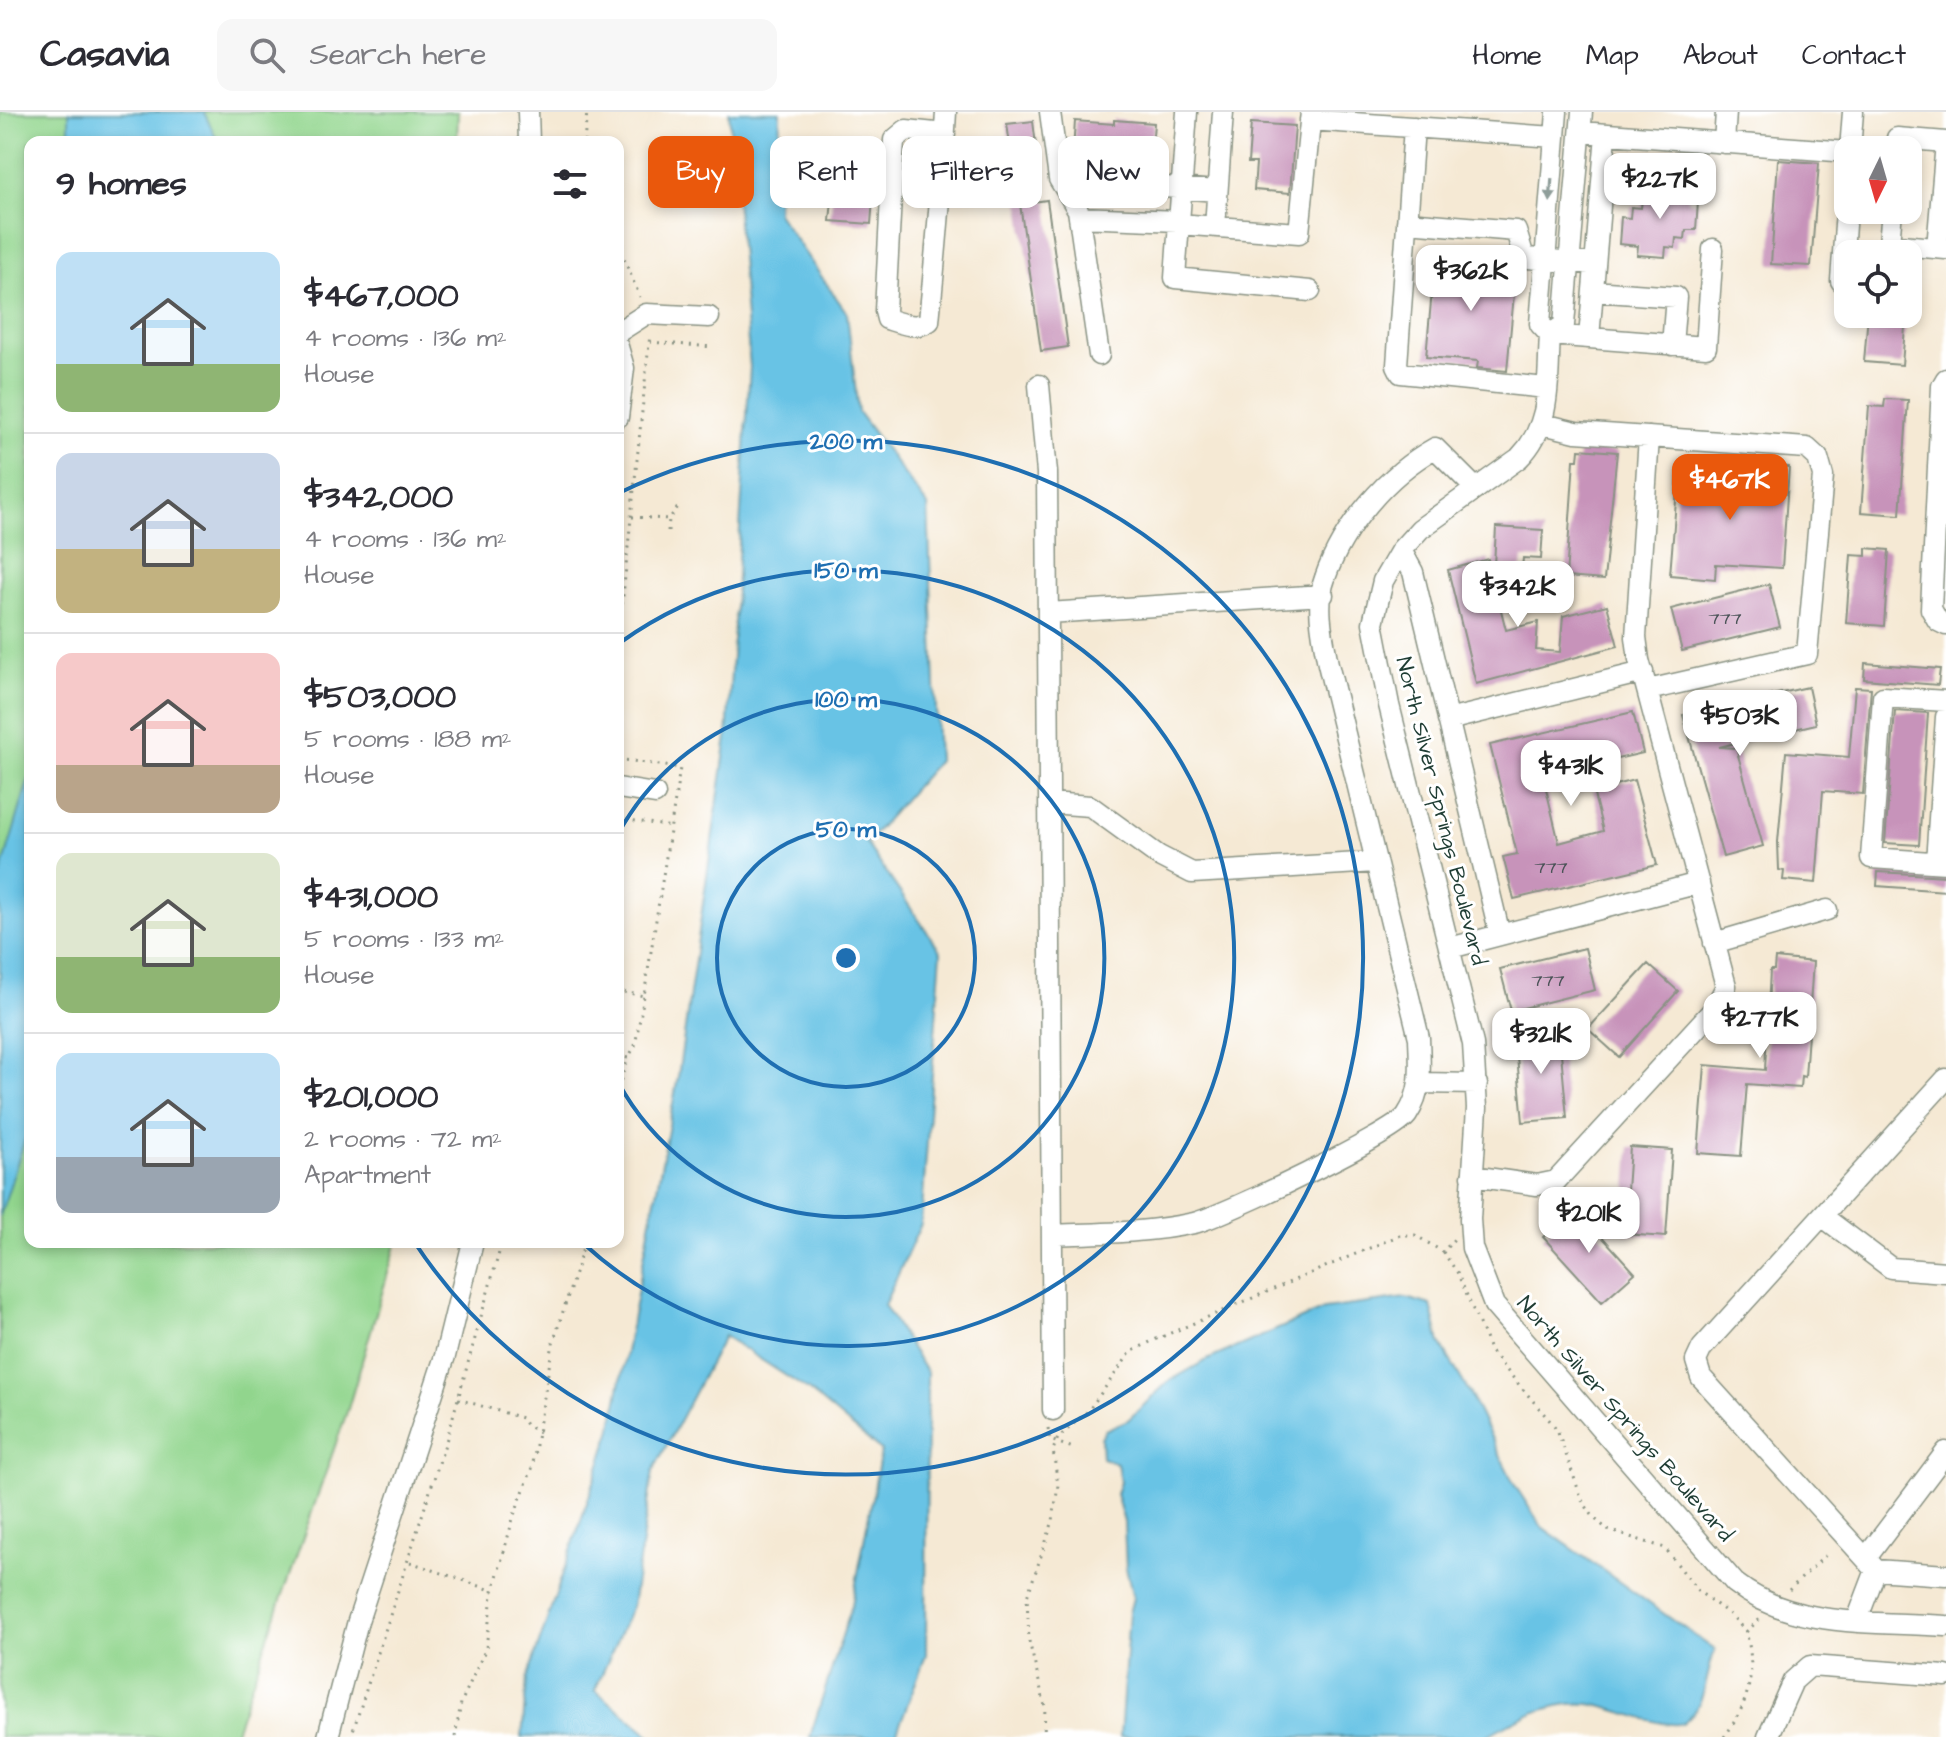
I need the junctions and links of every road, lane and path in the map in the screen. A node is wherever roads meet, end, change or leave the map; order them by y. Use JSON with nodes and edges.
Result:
{"nodes":[{"id":1,"x":528,"y":112,"type":"edge"},
{"id":2,"x":587,"y":112,"type":"edge"},
{"id":3,"x":946,"y":112,"type":"edge"},
{"id":4,"x":1050,"y":112,"type":"edge"},
{"id":5,"x":1187,"y":112,"type":"edge"},
{"id":6,"x":1223,"y":112,"type":"edge"},
{"id":7,"x":1557,"y":112,"type":"edge"},
{"id":8,"x":1726,"y":112,"type":"edge"},
{"id":9,"x":1853,"y":112,"type":"edge"},
{"id":10,"x":1310,"y":116,"type":"edge"},
{"id":11,"x":1438,"y":120,"type":"edge"},
{"id":12,"x":1581,"y":122,"type":"edge"},
{"id":13,"x":1414,"y":127,"type":"junction"},
{"id":14,"x":945,"y":134,"type":"junction"},
{"id":15,"x":1606,"y":134,"type":"junction"},
{"id":16,"x":529,"y":136,"type":"edge"},
{"id":17,"x":585,"y":136,"type":"edge"},
{"id":18,"x":1851,"y":136,"type":"edge"},
{"id":19,"x":1555,"y":137,"type":"junction"},
{"id":20,"x":1922,"y":140,"type":"edge"},
{"id":21,"x":1946,"y":142,"type":"edge"},
{"id":22,"x":1724,"y":143,"type":"junction"},
{"id":23,"x":1834,"y":150,"type":"edge"},
{"id":24,"x":1058,"y":172,"type":"edge"},
{"id":25,"x":1169,"y":187,"type":"edge"},
{"id":26,"x":1181,"y":188,"type":"junction"},
{"id":27,"x":1217,"y":191,"type":"junction"},
{"id":28,"x":1075,"y":208,"type":"edge"},
{"id":29,"x":1080,"y":217,"type":"junction"},
{"id":30,"x":1178,"y":222,"type":"junction"},
{"id":31,"x":1407,"y":222,"type":"junction"},
{"id":32,"x":1891,"y":224,"type":"edge"},
{"id":33,"x":1215,"y":227,"type":"junction"},
{"id":34,"x":1942,"y":248,"type":"edge"},
{"id":35,"x":1713,"y":249,"type":"dead end"},
{"id":36,"x":624,"y":259,"type":"edge"},
{"id":37,"x":1545,"y":259,"type":"junction"},
{"id":38,"x":1570,"y":261,"type":"junction"},
{"id":39,"x":1595,"y":264,"type":"junction"},
{"id":40,"x":1310,"y":291,"type":"dead end"},
{"id":41,"x":1593,"y":291,"type":"junction"},
{"id":42,"x":646,"y":314,"type":"junction"},
{"id":43,"x":709,"y":317,"type":"dead end"},
{"id":44,"x":624,"y":328,"type":"edge"},
{"id":45,"x":1550,"y":335,"type":"junction"},
{"id":46,"x":1589,"y":338,"type":"junction"},
{"id":47,"x":650,"y":342,"type":"junction"},
{"id":48,"x":1672,"y":345,"type":"junction"},
{"id":49,"x":713,"y":347,"type":"dead end"},
{"id":50,"x":1099,"y":355,"type":"dead end"},
{"id":51,"x":1946,"y":379,"type":"edge"},
{"id":52,"x":1039,"y":385,"type":"dead end"},
{"id":53,"x":1546,"y":388,"type":"junction"},
{"id":54,"x":1543,"y":424,"type":"junction"},
{"id":55,"x":1649,"y":437,"type":"junction"},
{"id":56,"x":1476,"y":489,"type":"junction"},
{"id":57,"x":678,"y":507,"type":"dead end"},
{"id":58,"x":632,"y":517,"type":"junction"},
{"id":59,"x":669,"y":519,"type":"junction"},
{"id":60,"x":668,"y":531,"type":"dead end"},
{"id":61,"x":1401,"y":550,"type":"junction"},
{"id":62,"x":624,"y":590,"type":"edge"},
{"id":63,"x":1323,"y":595,"type":"junction"},
{"id":64,"x":1048,"y":613,"type":"junction"},
{"id":65,"x":1946,"y":625,"type":"edge"},
{"id":66,"x":1645,"y":681,"type":"junction"},
{"id":67,"x":1946,"y":701,"type":"edge"},
{"id":68,"x":1946,"y":717,"type":"edge"},
{"id":69,"x":1448,"y":720,"type":"junction"},
{"id":70,"x":624,"y":760,"type":"edge"},
{"id":71,"x":624,"y":789,"type":"edge"},
{"id":72,"x":655,"y":794,"type":"dead end"},
{"id":73,"x":1050,"y":803,"type":"junction"},
{"id":74,"x":624,"y":819,"type":"edge"},
{"id":75,"x":672,"y":827,"type":"junction"},
{"id":76,"x":1376,"y":862,"type":"junction"},
{"id":77,"x":1941,"y":863,"type":"edge"},
{"id":78,"x":1699,"y":883,"type":"junction"},
{"id":79,"x":1827,"y":910,"type":"dead end"},
{"id":80,"x":1500,"y":935,"type":"junction"},
{"id":81,"x":1714,"y":943,"type":"junction"},
{"id":82,"x":1450,"y":948,"type":"junction"},
{"id":83,"x":624,"y":992,"type":"edge"},
{"id":84,"x":644,"y":996,"type":"junction"},
{"id":85,"x":624,"y":1057,"type":"edge"},
{"id":86,"x":628,"y":1058,"type":"junction"},
{"id":87,"x":624,"y":1070,"type":"edge"},
{"id":88,"x":1946,"y":1079,"type":"edge"},
{"id":89,"x":1421,"y":1083,"type":"junction"},
{"id":90,"x":1477,"y":1084,"type":"junction"},
{"id":91,"x":1472,"y":1176,"type":"junction"},
{"id":92,"x":1822,"y":1216,"type":"junction"},
{"id":93,"x":1458,"y":1234,"type":"dead end"},
{"id":94,"x":1053,"y":1235,"type":"junction"},
{"id":95,"x":472,"y":1248,"type":"edge"},
{"id":96,"x":500,"y":1248,"type":"edge"},
{"id":97,"x":583,"y":1248,"type":"edge"},
{"id":98,"x":1443,"y":1252,"type":"junction"},
{"id":99,"x":1946,"y":1272,"type":"edge"},
{"id":100,"x":458,"y":1399,"type":"junction"},
{"id":101,"x":1051,"y":1417,"type":"joint"},
{"id":102,"x":539,"y":1432,"type":"junction"},
{"id":103,"x":1056,"y":1443,"type":"junction"},
{"id":104,"x":1073,"y":1448,"type":"dead end"},
{"id":105,"x":1946,"y":1452,"type":"edge"},
{"id":106,"x":1827,"y":1554,"type":"dead end"},
{"id":107,"x":409,"y":1561,"type":"junction"},
{"id":108,"x":1871,"y":1564,"type":"junction"},
{"id":109,"x":1946,"y":1575,"type":"edge"},
{"id":110,"x":494,"y":1591,"type":"junction"},
{"id":111,"x":1772,"y":1607,"type":"junction"},
{"id":112,"x":1857,"y":1620,"type":"junction"},
{"id":113,"x":1946,"y":1626,"type":"edge"},
{"id":114,"x":1746,"y":1632,"type":"junction"},
{"id":115,"x":1946,"y":1676,"type":"edge"},
{"id":116,"x":328,"y":1737,"type":"edge"},
{"id":117,"x":351,"y":1737,"type":"edge"},
{"id":118,"x":455,"y":1737,"type":"edge"},
{"id":119,"x":1044,"y":1737,"type":"edge"},
{"id":120,"x":1724,"y":1737,"type":"edge"},
{"id":121,"x":1768,"y":1737,"type":"edge"}],
"edges":[{"from":1,"to":16,"type":"street"},
{"from":2,"to":17,"type":"path"},
{"from":3,"to":14,"type":"street"},
{"from":4,"to":24,"type":"street"},
{"from":5,"to":26,"type":"street"},
{"from":6,"to":27,"type":"street"},
{"from":7,"to":19,"type":"street"},
{"from":8,"to":22,"type":"street"},
{"from":9,"to":18,"type":"street"},
{"from":10,"to":13,"type":"street"},
{"from":10,"to":33,"type":"street"},
{"from":11,"to":13,"type":"street"},
{"from":11,"to":19,"type":"street"},
{"from":12,"to":15,"type":"street"},
{"from":12,"to":38,"type":"street"},
{"from":13,"to":31,"type":"street"},
{"from":14,"to":14,"type":"street"},
{"from":15,"to":22,"type":"street"},
{"from":15,"to":39,"type":"street"},
{"from":19,"to":37,"type":"street","one_way":true},
{"from":20,"to":21,"type":"street"},
{"from":21,"to":34,"type":"street"},
{"from":22,"to":23,"type":"street"},
{"from":25,"to":26,"type":"street"},
{"from":26,"to":27,"type":"street"},
{"from":26,"to":30,"type":"street"},
{"from":27,"to":33,"type":"street"},
{"from":28,"to":29,"type":"street"},
{"from":29,"to":30,"type":"street"},
{"from":29,"to":50,"type":"street"},
{"from":30,"to":33,"type":"street"},
{"from":30,"to":40,"type":"street"},
{"from":31,"to":37,"type":"street"},
{"from":31,"to":53,"type":"street"},
{"from":32,"to":34,"type":"street"},
{"from":35,"to":48,"type":"street"},
{"from":36,"to":42,"type":"path"},
{"from":37,"to":38,"type":"street"},
{"from":37,"to":45,"type":"street"},
{"from":38,"to":39,"type":"street"},
{"from":38,"to":45,"type":"street"},
{"from":39,"to":41,"type":"street"},
{"from":41,"to":46,"type":"street"},
{"from":41,"to":48,"type":"street"},
{"from":42,"to":43,"type":"street"},
{"from":42,"to":44,"type":"street"},
{"from":42,"to":47,"type":"path"},
{"from":45,"to":46,"type":"street"},
{"from":45,"to":53,"type":"street"},
{"from":46,"to":48,"type":"street"},
{"from":47,"to":49,"type":"path"},
{"from":47,"to":58,"type":"path"},
{"from":51,"to":65,"type":"street"},
{"from":52,"to":64,"type":"street"},
{"from":53,"to":54,"type":"street"},
{"from":54,"to":55,"type":"street"},
{"from":54,"to":56,"type":"street","name":"North Silver Springs Boulevard"},
{"from":55,"to":66,"type":"street"},
{"from":55,"to":66,"type":"street"},
{"from":56,"to":61,"type":"street","name":"North Silver Springs Boulevard"},
{"from":56,"to":63,"type":"street"},
{"from":57,"to":59,"type":"path"},
{"from":58,"to":59,"type":"path"},
{"from":58,"to":62,"type":"path"},
{"from":59,"to":60,"type":"path"},
{"from":61,"to":69,"type":"street"},
{"from":61,"to":82,"type":"street","name":"North Silver Springs Boulevard"},
{"from":63,"to":64,"type":"street"},
{"from":63,"to":76,"type":"street"},
{"from":64,"to":73,"type":"street"},
{"from":66,"to":69,"type":"street"},
{"from":66,"to":78,"type":"street"},
{"from":67,"to":77,"type":"street"},
{"from":68,"to":77,"type":"street"},
{"from":69,"to":80,"type":"street"},
{"from":70,"to":75,"type":"path"},
{"from":71,"to":72,"type":"street"},
{"from":73,"to":76,"type":"street"},
{"from":73,"to":94,"type":"street"},
{"from":74,"to":75,"type":"path"},
{"from":75,"to":84,"type":"path"},
{"from":76,"to":89,"type":"street"},
{"from":78,"to":80,"type":"street"},
{"from":78,"to":81,"type":"street"},
{"from":79,"to":81,"type":"street"},
{"from":80,"to":82,"type":"street"},
{"from":81,"to":91,"type":"street"},
{"from":82,"to":90,"type":"street","name":"North Silver Springs Boulevard"},
{"from":83,"to":84,"type":"path"},
{"from":84,"to":86,"type":"path"},
{"from":85,"to":86,"type":"path"},
{"from":86,"to":87,"type":"path"},
{"from":88,"to":92,"type":"street"},
{"from":89,"to":90,"type":"street"},
{"from":89,"to":94,"type":"street"},
{"from":90,"to":91,"type":"street","name":"North Silver Springs Boulevard"},
{"from":91,"to":111,"type":"street","name":"North Silver Springs Boulevard"},
{"from":92,"to":99,"type":"street"},
{"from":92,"to":108,"type":"street"},
{"from":93,"to":98,"type":"path"},
{"from":94,"to":101,"type":"street"},
{"from":95,"to":116,"type":"street"},
{"from":96,"to":100,"type":"path"},
{"from":97,"to":102,"type":"path"},
{"from":98,"to":103,"type":"path"},
{"from":98,"to":114,"type":"path"},
{"from":100,"to":102,"type":"path"},
{"from":100,"to":107,"type":"path"},
{"from":101,"to":103,"type":"path"},
{"from":102,"to":110,"type":"path"},
{"from":103,"to":104,"type":"path"},
{"from":103,"to":119,"type":"path"},
{"from":105,"to":108,"type":"street"},
{"from":106,"to":111,"type":"path"},
{"from":107,"to":110,"type":"path"},
{"from":107,"to":117,"type":"path"},
{"from":108,"to":109,"type":"street"},
{"from":108,"to":112,"type":"street"},
{"from":110,"to":118,"type":"path"},
{"from":111,"to":112,"type":"street","name":"North Silver Springs Boulevard"},
{"from":111,"to":114,"type":"path"},
{"from":112,"to":113,"type":"street","name":"North Silver Springs Boulevard"},
{"from":114,"to":120,"type":"path"},
{"from":115,"to":121,"type":"street"}]}
